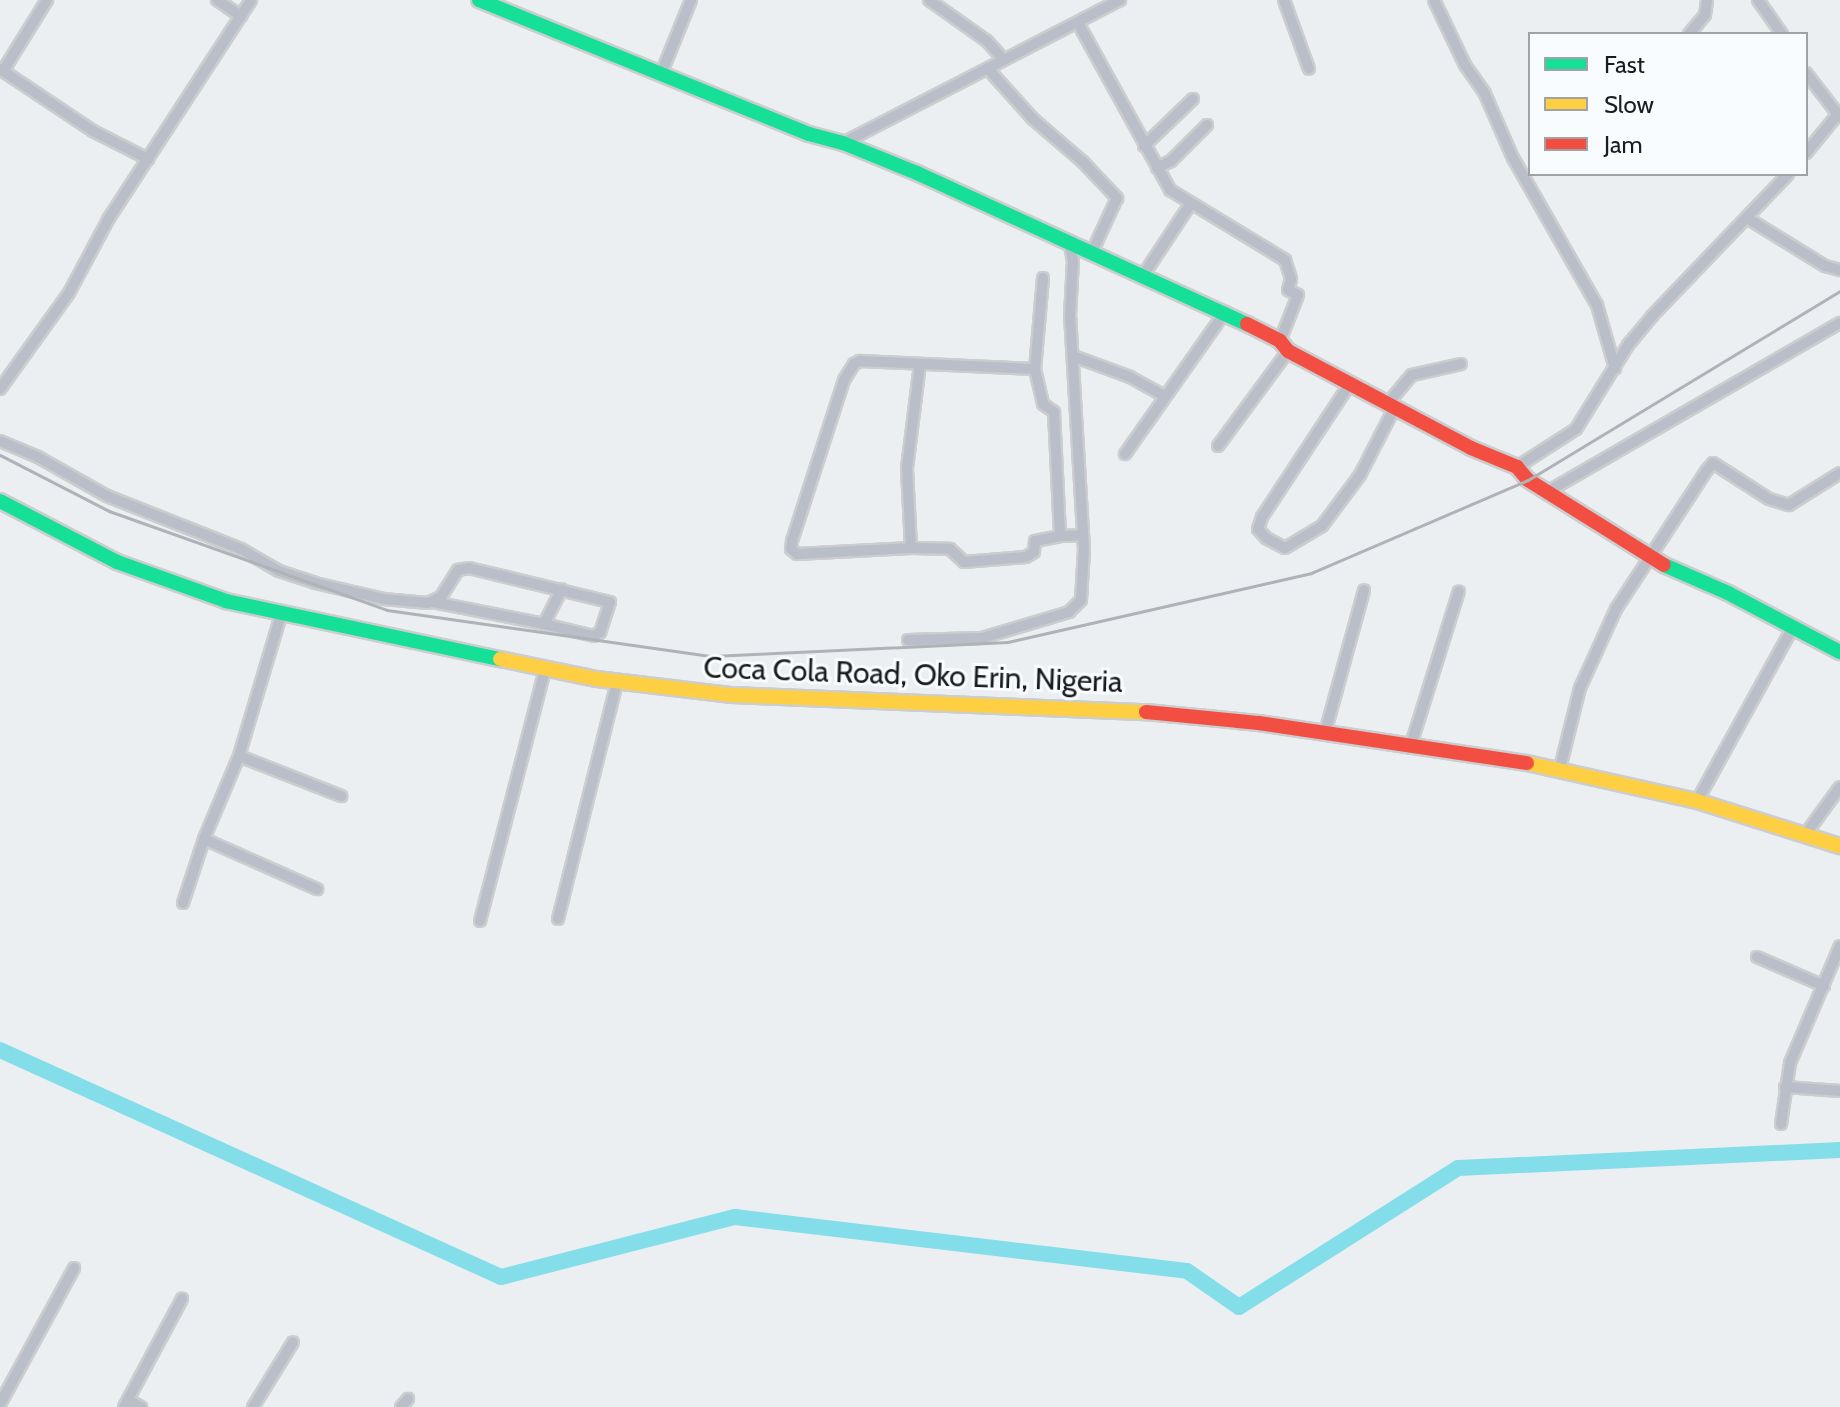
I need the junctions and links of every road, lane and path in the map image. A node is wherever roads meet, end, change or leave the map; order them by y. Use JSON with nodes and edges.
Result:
{"nodes":[{"id":1,"x":47,"y":0,"type":"edge"},
{"id":2,"x":217,"y":0,"type":"edge"},
{"id":3,"x":251,"y":0,"type":"edge"},
{"id":4,"x":479,"y":0,"type":"edge"},
{"id":5,"x":691,"y":0,"type":"edge"},
{"id":6,"x":929,"y":0,"type":"edge"},
{"id":7,"x":1120,"y":0,"type":"edge"},
{"id":8,"x":1284,"y":0,"type":"edge"},
{"id":9,"x":1434,"y":0,"type":"edge"},
{"id":10,"x":1707,"y":0,"type":"edge"},
{"id":11,"x":1758,"y":0,"type":"edge"},
{"id":12,"x":241,"y":16,"type":"junction"},
{"id":13,"x":1078,"y":23,"type":"junction"},
{"id":14,"x":1691,"y":32,"type":"edge"},
{"id":15,"x":1781,"y":32,"type":"edge"},
{"id":16,"x":1004,"y":60,"type":"junction"},
{"id":17,"x":1309,"y":69,"type":"dead end"},
{"id":18,"x":2,"y":70,"type":"edge"},
{"id":19,"x":989,"y":70,"type":"junction"},
{"id":20,"x":661,"y":74,"type":"junction"},
{"id":21,"x":1808,"y":76,"type":"edge"},
{"id":22,"x":1193,"y":99,"type":"dead end"},
{"id":23,"x":1839,"y":116,"type":"edge"},
{"id":24,"x":1207,"y":125,"type":"dead end"},
{"id":25,"x":843,"y":143,"type":"junction"},
{"id":26,"x":1144,"y":146,"type":"junction"},
{"id":27,"x":1808,"y":151,"type":"edge"},
{"id":28,"x":148,"y":159,"type":"junction"},
{"id":29,"x":1157,"y":168,"type":"junction"},
{"id":30,"x":1786,"y":176,"type":"edge"},
{"id":31,"x":1191,"y":203,"type":"junction"},
{"id":32,"x":1747,"y":218,"type":"junction"},
{"id":33,"x":1069,"y":241,"type":"junction"},
{"id":34,"x":1093,"y":250,"type":"junction"},
{"id":35,"x":1840,"y":270,"type":"edge"},
{"id":36,"x":1144,"y":274,"type":"junction"},
{"id":37,"x":1043,"y":278,"type":"dead end"},
{"id":38,"x":1225,"y":312,"type":"junction"},
{"id":39,"x":1840,"y":323,"type":"edge"},
{"id":40,"x":1610,"y":340,"type":"junction"},
{"id":41,"x":1628,"y":345,"type":"junction"},
{"id":42,"x":1284,"y":346,"type":"junction"},
{"id":43,"x":1073,"y":356,"type":"junction"},
{"id":44,"x":920,"y":364,"type":"junction"},
{"id":45,"x":1461,"y":364,"type":"dead end"},
{"id":46,"x":1615,"y":368,"type":"junction"},
{"id":47,"x":1035,"y":369,"type":"junction"},
{"id":48,"x":1351,"y":382,"type":"junction"},
{"id":49,"x":0,"y":389,"type":"edge"},
{"id":50,"x":1164,"y":396,"type":"junction"},
{"id":51,"x":1392,"y":404,"type":"junction"},
{"id":52,"x":0,"y":441,"type":"edge"},
{"id":53,"x":1218,"y":446,"type":"dead end"},
{"id":54,"x":1125,"y":454,"type":"dead end"},
{"id":55,"x":1517,"y":467,"type":"junction"},
{"id":56,"x":1840,"y":473,"type":"edge"},
{"id":57,"x":1547,"y":492,"type":"junction"},
{"id":58,"x":0,"y":501,"type":"edge"},
{"id":59,"x":1083,"y":535,"type":"junction"},
{"id":60,"x":1060,"y":536,"type":"junction"},
{"id":61,"x":911,"y":548,"type":"junction"},
{"id":62,"x":1651,"y":559,"type":"junction"},
{"id":63,"x":562,"y":589,"type":"junction"},
{"id":64,"x":1364,"y":590,"type":"dead end"},
{"id":65,"x":1459,"y":591,"type":"dead end"},
{"id":66,"x":428,"y":603,"type":"junction"},
{"id":67,"x":281,"y":615,"type":"junction"},
{"id":68,"x":544,"y":624,"type":"junction"},
{"id":69,"x":1792,"y":629,"type":"junction"},
{"id":70,"x":908,"y":640,"type":"dead end"},
{"id":71,"x":1840,"y":652,"type":"edge"},
{"id":72,"x":545,"y":669,"type":"junction"},
{"id":73,"x":617,"y":682,"type":"junction"},
{"id":74,"x":1325,"y":733,"type":"junction"},
{"id":75,"x":1410,"y":748,"type":"junction"},
{"id":76,"x":239,"y":756,"type":"junction"},
{"id":77,"x":1560,"y":768,"type":"junction"},
{"id":78,"x":1840,"y":787,"type":"edge"},
{"id":79,"x":341,"y":796,"type":"dead end"},
{"id":80,"x":1697,"y":801,"type":"junction"},
{"id":81,"x":1805,"y":835,"type":"junction"},
{"id":82,"x":204,"y":839,"type":"junction"},
{"id":83,"x":1840,"y":846,"type":"edge"},
{"id":84,"x":317,"y":889,"type":"dead end"},
{"id":85,"x":183,"y":903,"type":"dead end"},
{"id":86,"x":558,"y":919,"type":"dead end"},
{"id":87,"x":480,"y":921,"type":"dead end"},
{"id":88,"x":1840,"y":946,"type":"edge"},
{"id":89,"x":1757,"y":957,"type":"dead end"},
{"id":90,"x":1824,"y":986,"type":"junction"},
{"id":91,"x":1785,"y":1087,"type":"junction"},
{"id":92,"x":1840,"y":1091,"type":"edge"},
{"id":93,"x":1781,"y":1124,"type":"dead end"},
{"id":94,"x":74,"y":1268,"type":"dead end"},
{"id":95,"x":182,"y":1299,"type":"dead end"},
{"id":96,"x":293,"y":1342,"type":"dead end"},
{"id":97,"x":126,"y":1403,"type":"edge"},
{"id":98,"x":0,"y":1404,"type":"edge"},
{"id":99,"x":141,"y":1407,"type":"edge"},
{"id":100,"x":253,"y":1407,"type":"edge"}],
"edges":[{"from":1,"to":18,"type":"street"},
{"from":2,"to":12,"type":"street"},
{"from":3,"to":12,"type":"street"},
{"from":4,"to":20,"type":"street"},
{"from":5,"to":20,"type":"street"},
{"from":6,"to":16,"type":"street"},
{"from":7,"to":13,"type":"street"},
{"from":8,"to":17,"type":"street"},
{"from":9,"to":40,"type":"street"},
{"from":10,"to":14,"type":"street"},
{"from":11,"to":15,"type":"street"},
{"from":12,"to":28,"type":"street"},
{"from":13,"to":16,"type":"street"},
{"from":13,"to":26,"type":"street"},
{"from":16,"to":19,"type":"street"},
{"from":18,"to":28,"type":"street"},
{"from":19,"to":25,"type":"street"},
{"from":19,"to":34,"type":"street"},
{"from":20,"to":25,"type":"street"},
{"from":21,"to":23,"type":"street"},
{"from":22,"to":26,"type":"street"},
{"from":23,"to":27,"type":"street"},
{"from":24,"to":29,"type":"street"},
{"from":25,"to":33,"type":"street"},
{"from":26,"to":29,"type":"street"},
{"from":28,"to":49,"type":"street"},
{"from":29,"to":31,"type":"street"},
{"from":30,"to":32,"type":"street"},
{"from":31,"to":36,"type":"street"},
{"from":31,"to":42,"type":"street"},
{"from":32,"to":35,"type":"street"},
{"from":32,"to":41,"type":"street"},
{"from":33,"to":34,"type":"street"},
{"from":33,"to":43,"type":"street"},
{"from":34,"to":36,"type":"street"},
{"from":36,"to":38,"type":"street"},
{"from":37,"to":47,"type":"street"},
{"from":38,"to":42,"type":"street"},
{"from":38,"to":50,"type":"street"},
{"from":39,"to":57,"type":"street"},
{"from":40,"to":41,"type":"street"},
{"from":40,"to":46,"type":"street"},
{"from":41,"to":46,"type":"street"},
{"from":42,"to":48,"type":"street"},
{"from":42,"to":53,"type":"street"},
{"from":43,"to":50,"type":"street"},
{"from":43,"to":59,"type":"street"},
{"from":44,"to":47,"type":"street"},
{"from":44,"to":61,"type":"street"},
{"from":44,"to":61,"type":"street"},
{"from":45,"to":51,"type":"street"},
{"from":46,"to":55,"type":"street"},
{"from":47,"to":60,"type":"street"},
{"from":48,"to":51,"type":"street"},
{"from":48,"to":51,"type":"street"},
{"from":50,"to":54,"type":"street"},
{"from":51,"to":55,"type":"street"},
{"from":52,"to":66,"type":"street"},
{"from":55,"to":57,"type":"street"},
{"from":56,"to":62,"type":"street"},
{"from":57,"to":62,"type":"street"},
{"from":58,"to":67,"type":"street","name":"Coca Cola Road, Oko Erin, Nigeria"},
{"from":59,"to":60,"type":"street"},
{"from":59,"to":70,"type":"street"},
{"from":60,"to":61,"type":"street"},
{"from":62,"to":69,"type":"street"},
{"from":62,"to":77,"type":"street"},
{"from":63,"to":66,"type":"street"},
{"from":63,"to":68,"type":"street"},
{"from":63,"to":68,"type":"street"},
{"from":64,"to":74,"type":"street"},
{"from":65,"to":75,"type":"street"},
{"from":66,"to":68,"type":"street"},
{"from":67,"to":72,"type":"street","name":"Coca Cola Road, Oko Erin, Nigeria"},
{"from":67,"to":76,"type":"street"},
{"from":69,"to":71,"type":"street"},
{"from":69,"to":80,"type":"street"},
{"from":72,"to":73,"type":"street","name":"Coca Cola Road, Oko Erin, Nigeria"},
{"from":72,"to":87,"type":"street"},
{"from":73,"to":74,"type":"street","name":"Coca Cola Road, Oko Erin, Nigeria"},
{"from":73,"to":86,"type":"street"},
{"from":74,"to":75,"type":"street","name":"Coca Cola Road, Oko Erin, Nigeria"},
{"from":75,"to":77,"type":"street","name":"Coca Cola Road, Oko Erin, Nigeria"},
{"from":76,"to":79,"type":"street"},
{"from":76,"to":82,"type":"street"},
{"from":77,"to":80,"type":"street","name":"Coca Cola Road, Oko Erin, Nigeria"},
{"from":78,"to":81,"type":"street"},
{"from":80,"to":81,"type":"street","name":"Coca Cola Road, Oko Erin, Nigeria"},
{"from":81,"to":83,"type":"street","name":"Coca Cola Road, Oko Erin, Nigeria"},
{"from":82,"to":84,"type":"street"},
{"from":82,"to":85,"type":"street"},
{"from":88,"to":90,"type":"street"},
{"from":89,"to":90,"type":"street"},
{"from":90,"to":91,"type":"street"},
{"from":91,"to":92,"type":"street"},
{"from":91,"to":93,"type":"street"},
{"from":94,"to":98,"type":"street"},
{"from":95,"to":97,"type":"street"},
{"from":96,"to":100,"type":"street"},
{"from":97,"to":99,"type":"street"}]}
